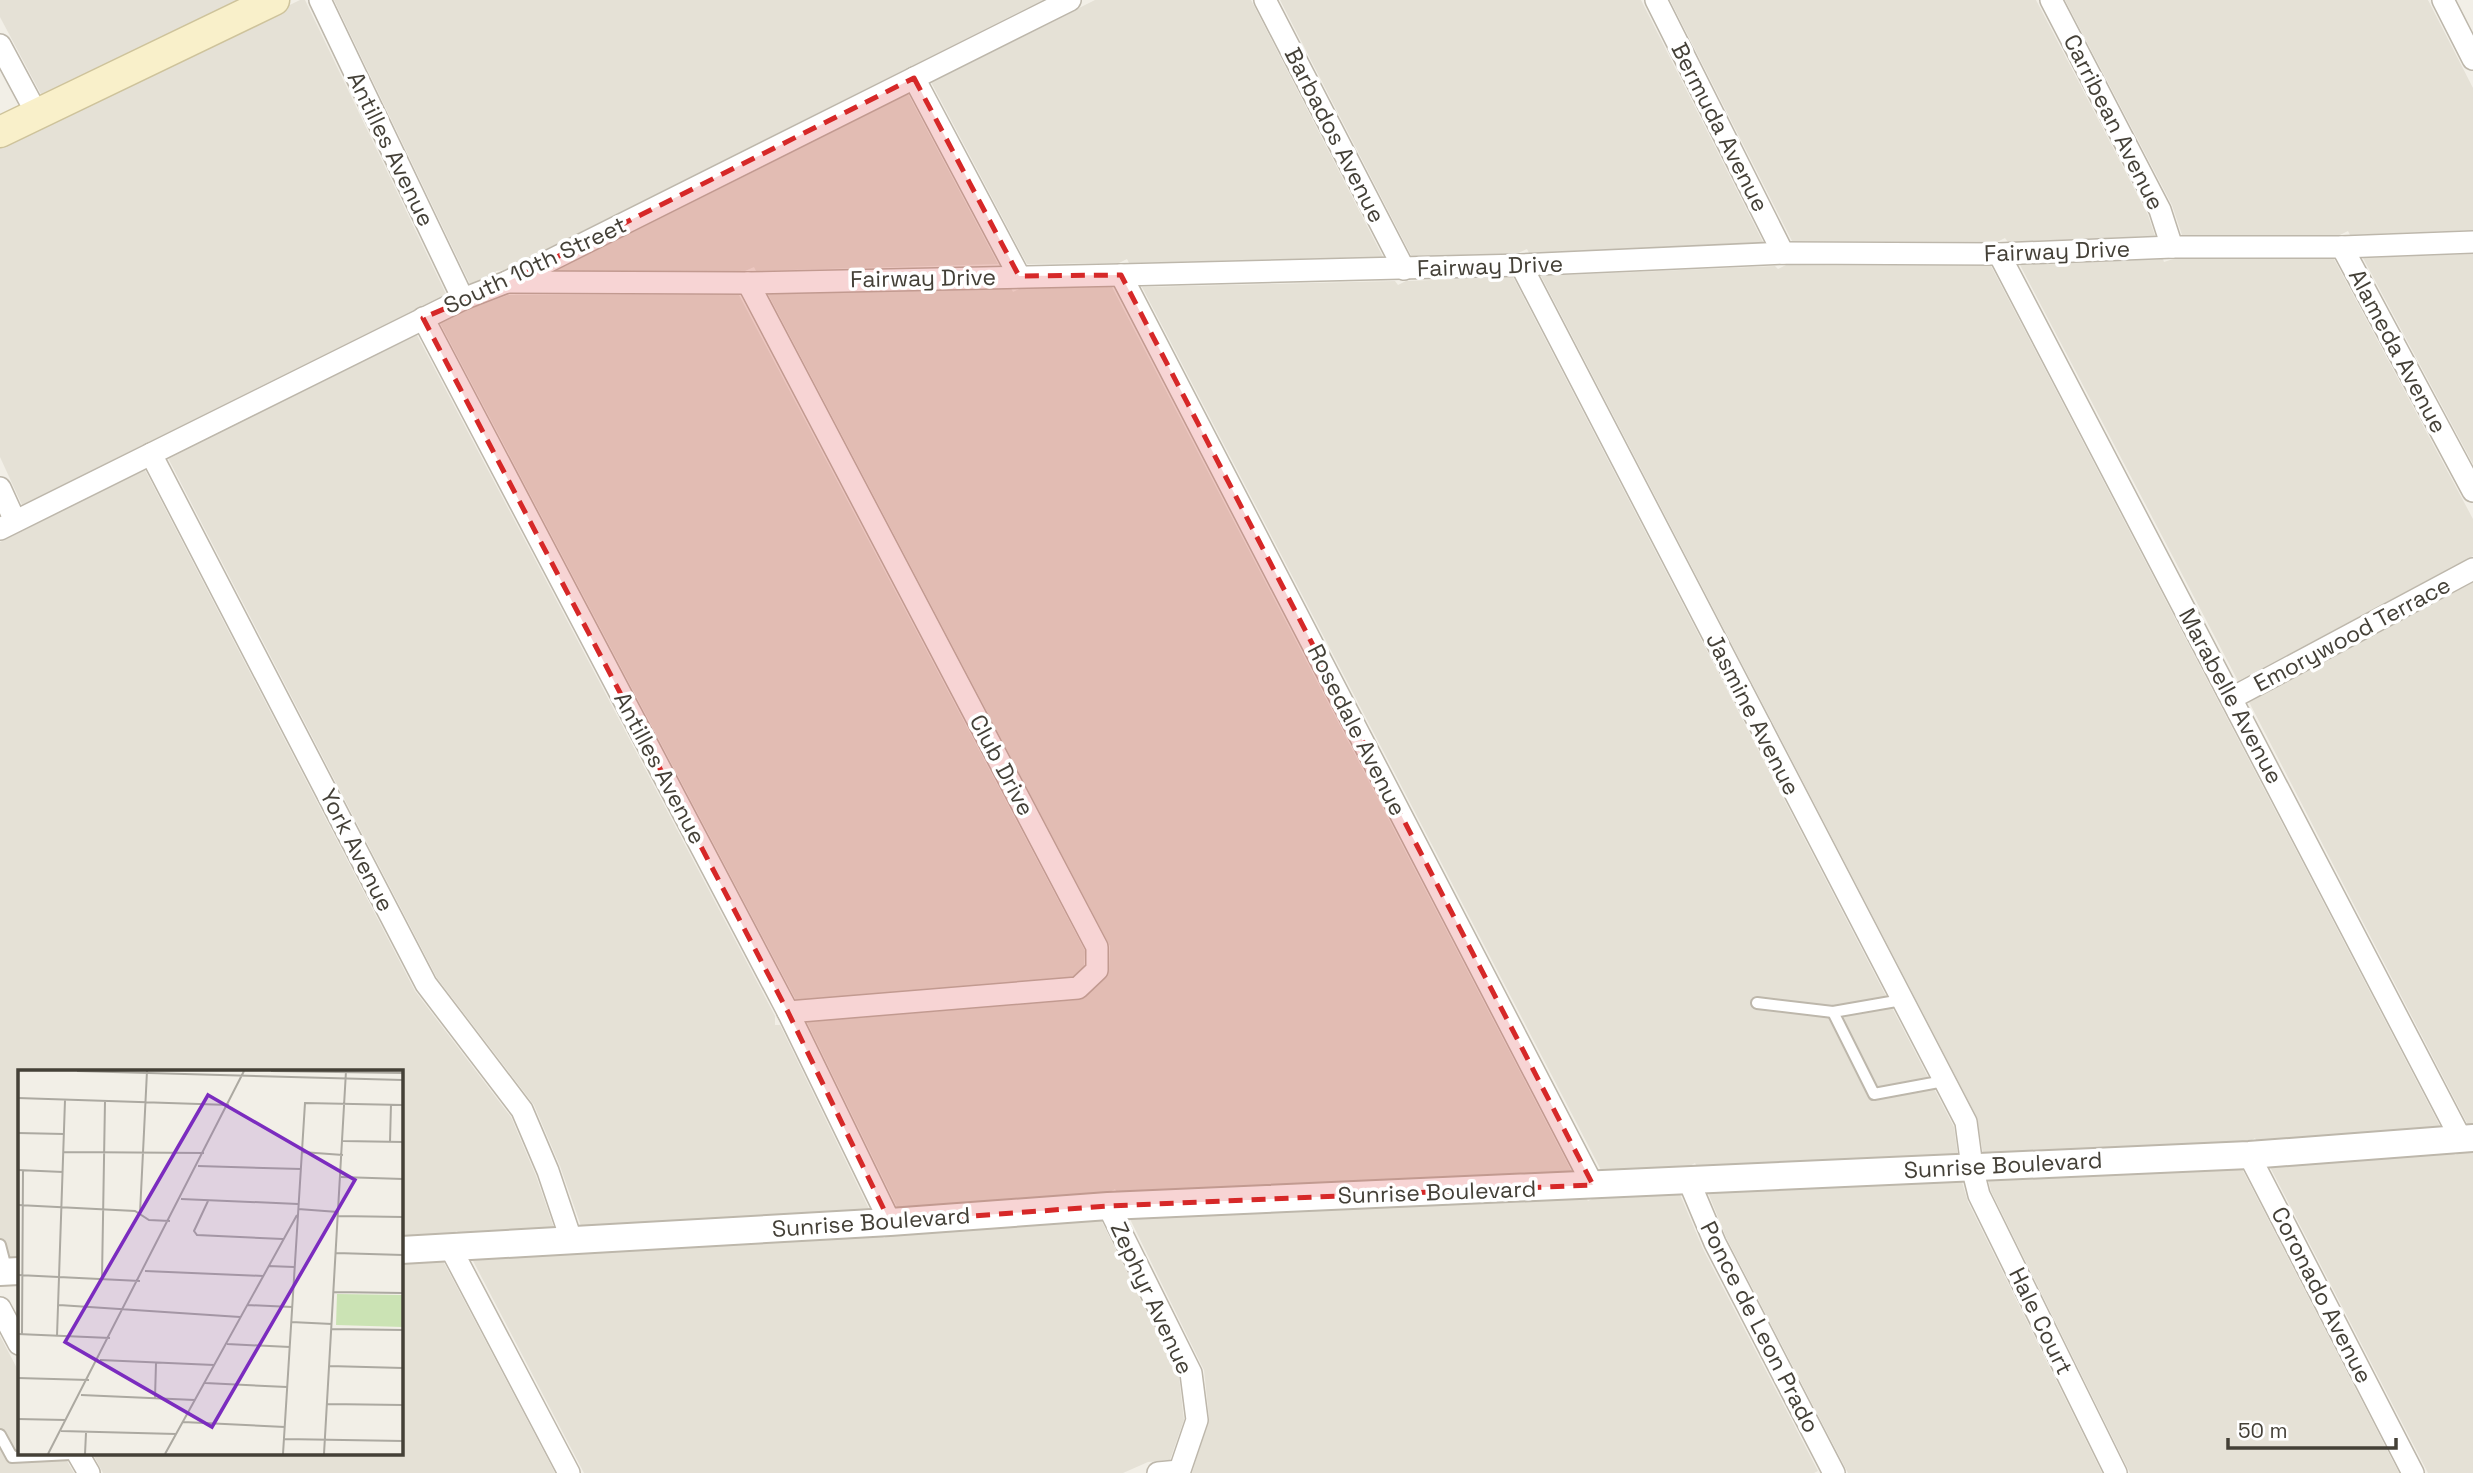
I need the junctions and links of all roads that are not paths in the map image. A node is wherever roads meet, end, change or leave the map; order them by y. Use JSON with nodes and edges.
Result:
{"nodes":[{"id":1,"x":274,"y":0,"type":"edge"},
{"id":2,"x":320,"y":0,"type":"edge"},
{"id":3,"x":1070,"y":0,"type":"edge"},
{"id":4,"x":1265,"y":0,"type":"edge"},
{"id":5,"x":1656,"y":0,"type":"edge"},
{"id":6,"x":2051,"y":0,"type":"edge"},
{"id":7,"x":2442,"y":0,"type":"edge"},
{"id":8,"x":0,"y":45,"type":"edge"},
{"id":9,"x":2473,"y":59,"type":"edge"},
{"id":10,"x":914,"y":78,"type":"junction"},
{"id":11,"x":37,"y":114,"type":"junction"},
{"id":12,"x":0,"y":132,"type":"edge"},
{"id":13,"x":2473,"y":242,"type":"edge"},
{"id":14,"x":2172,"y":247,"type":"junction"},
{"id":15,"x":2342,"y":247,"type":"junction"},
{"id":16,"x":1783,"y":253,"type":"junction"},
{"id":17,"x":1999,"y":254,"type":"junction"},
{"id":18,"x":1521,"y":265,"type":"junction"},
{"id":19,"x":1404,"y":269,"type":"junction"},
{"id":20,"x":1121,"y":275,"type":"junction"},
{"id":21,"x":1019,"y":276,"type":"junction"},
{"id":22,"x":507,"y":282,"type":"junction"},
{"id":23,"x":748,"y":283,"type":"junction"},
{"id":24,"x":463,"y":299,"type":"junction"},
{"id":25,"x":423,"y":318,"type":"junction"},
{"id":26,"x":151,"y":454,"type":"junction"},
{"id":27,"x":0,"y":488,"type":"edge"},
{"id":28,"x":2473,"y":491,"type":"edge"},
{"id":29,"x":8,"y":525,"type":"edge"},
{"id":30,"x":2473,"y":569,"type":"edge"},
{"id":31,"x":2232,"y":698,"type":"junction"},
{"id":32,"x":1902,"y":1000,"type":"junction"},
{"id":33,"x":1757,"y":1003,"type":"dead end"},
{"id":34,"x":788,"y":1012,"type":"junction"},
{"id":35,"x":1833,"y":1013,"type":"junction"},
{"id":36,"x":1944,"y":1081,"type":"junction"},
{"id":37,"x":2467,"y":1139,"type":"edge"},
{"id":38,"x":2249,"y":1155,"type":"junction"},
{"id":39,"x":1972,"y":1167,"type":"junction"},
{"id":40,"x":1688,"y":1179,"type":"junction"},
{"id":41,"x":1593,"y":1185,"type":"junction"},
{"id":42,"x":1108,"y":1206,"type":"junction"},
{"id":43,"x":890,"y":1222,"type":"junction"},
{"id":44,"x":571,"y":1239,"type":"junction"},
{"id":45,"x":0,"y":1245,"type":"edge"},
{"id":46,"x":450,"y":1247,"type":"junction"},
{"id":47,"x":402,"y":1250,"type":"edge"},
{"id":48,"x":9,"y":1272,"type":"edge"},
{"id":49,"x":0,"y":1308,"type":"edge"},
{"id":50,"x":18,"y":1342,"type":"edge"},
{"id":51,"x":0,"y":1435,"type":"edge"},
{"id":52,"x":32,"y":1456,"type":"edge"},
{"id":53,"x":79,"y":1456,"type":"edge"},
{"id":54,"x":1172,"y":1472,"type":"edge"},
{"id":55,"x":89,"y":1473,"type":"edge"},
{"id":56,"x":569,"y":1473,"type":"edge"},
{"id":57,"x":1834,"y":1473,"type":"edge"},
{"id":58,"x":2116,"y":1473,"type":"edge"},
{"id":59,"x":2413,"y":1473,"type":"edge"}],
"edges":[{"from":1,"to":11,"type":"main road"},
{"from":2,"to":24,"type":"street","name":"Antilles Avenue"},
{"from":3,"to":10,"type":"street","name":"South 10th Street"},
{"from":4,"to":19,"type":"street","name":"Barbados Avenue"},
{"from":5,"to":16,"type":"street","name":"Bermuda Avenue"},
{"from":6,"to":14,"type":"street","name":"Carribean Avenue"},
{"from":7,"to":9,"type":"street"},
{"from":8,"to":11,"type":"street"},
{"from":10,"to":21,"type":"street"},
{"from":10,"to":22,"type":"street","name":"South 10th Street"},
{"from":11,"to":12,"type":"main road"},
{"from":13,"to":15,"type":"street","name":"Fairway Drive"},
{"from":14,"to":15,"type":"street","name":"Fairway Drive"},
{"from":14,"to":17,"type":"street","name":"Fairway Drive"},
{"from":15,"to":28,"type":"street","name":"Alameda Avenue"},
{"from":16,"to":17,"type":"street","name":"Fairway Drive"},
{"from":16,"to":18,"type":"street","name":"Fairway Drive"},
{"from":17,"to":31,"type":"street","name":"Marabelle Avenue"},
{"from":18,"to":19,"type":"street","name":"Fairway Drive"},
{"from":18,"to":32,"type":"street","name":"Jasmine Avenue"},
{"from":19,"to":20,"type":"street","name":"Fairway Drive"},
{"from":20,"to":21,"type":"street","name":"Fairway Drive"},
{"from":20,"to":41,"type":"street","name":"Rosedale Avenue"},
{"from":21,"to":23,"type":"street","name":"Fairway Drive"},
{"from":22,"to":23,"type":"street","name":"Fairway Drive"},
{"from":22,"to":24,"type":"street","name":"South 10th Street"},
{"from":23,"to":34,"type":"street","name":"Club Drive"},
{"from":24,"to":25,"type":"street","name":"South 10th Street"},
{"from":25,"to":26,"type":"street","name":"South 10th Street"},
{"from":25,"to":34,"type":"street","name":"Antilles Avenue"},
{"from":26,"to":29,"type":"street","name":"South 10th Street"},
{"from":26,"to":44,"type":"street","name":"York Avenue"},
{"from":27,"to":29,"type":"street"},
{"from":30,"to":31,"type":"street","name":"Emorywood Terrace"},
{"from":31,"to":37,"type":"street","name":"Marabelle Avenue"},
{"from":32,"to":35,"type":"lane"},
{"from":32,"to":36,"type":"street","name":"Jasmine Avenue"},
{"from":33,"to":35,"type":"lane"},
{"from":34,"to":43,"type":"street","name":"Antilles Avenue"},
{"from":35,"to":36,"type":"lane"},
{"from":36,"to":39,"type":"street","name":"Jasmine Avenue"},
{"from":37,"to":38,"type":"street","name":"Sunrise Boulevard"},
{"from":38,"to":39,"type":"street","name":"Sunrise Boulevard"},
{"from":38,"to":59,"type":"street","name":"Coronado Avenue"},
{"from":39,"to":40,"type":"street","name":"Sunrise Boulevard"},
{"from":39,"to":58,"type":"street","name":"Hale Court"},
{"from":40,"to":41,"type":"street","name":"Sunrise Boulevard"},
{"from":40,"to":57,"type":"street","name":"Ponce de Leon Prado"},
{"from":41,"to":42,"type":"street","name":"Sunrise Boulevard"},
{"from":42,"to":43,"type":"street","name":"Sunrise Boulevard"},
{"from":42,"to":54,"type":"street","name":"Zephyr Avenue"},
{"from":43,"to":44,"type":"street","name":"Sunrise Boulevard"},
{"from":44,"to":46,"type":"street","name":"Sunrise Boulevard"},
{"from":45,"to":48,"type":"lane"},
{"from":46,"to":47,"type":"street","name":"Sunrise Boulevard"},
{"from":46,"to":56,"type":"street"},
{"from":49,"to":50,"type":"street"},
{"from":51,"to":52,"type":"lane"},
{"from":53,"to":55,"type":"street"}]}
